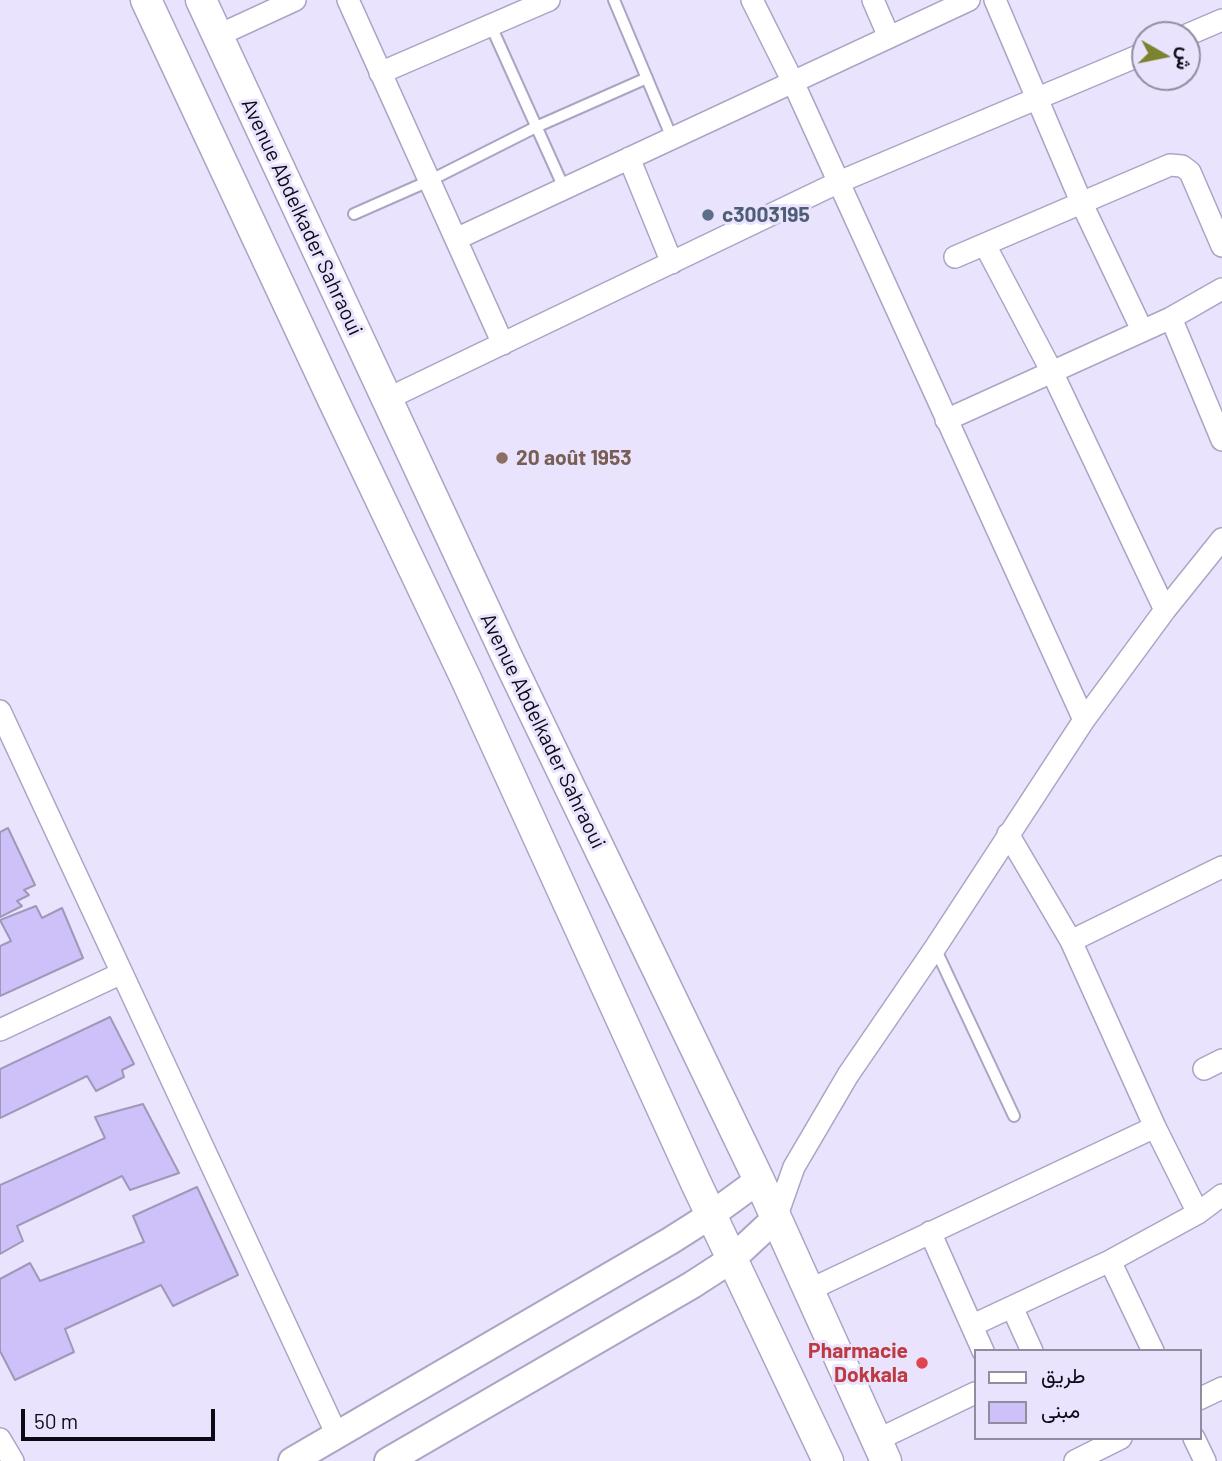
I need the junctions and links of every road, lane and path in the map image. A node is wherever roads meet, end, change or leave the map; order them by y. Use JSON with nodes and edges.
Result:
{"nodes":[{"id":1,"x":146,"y":0,"type":"edge"},
{"id":2,"x":201,"y":0,"type":"edge"},
{"id":3,"x":296,"y":0,"type":"edge"},
{"id":4,"x":348,"y":0,"type":"edge"},
{"id":5,"x":549,"y":0,"type":"edge"},
{"id":6,"x":614,"y":0,"type":"edge"},
{"id":7,"x":752,"y":0,"type":"edge"},
{"id":8,"x":873,"y":0,"type":"edge"},
{"id":9,"x":969,"y":0,"type":"edge"},
{"id":10,"x":995,"y":0,"type":"edge"},
{"id":11,"x":1222,"y":20,"type":"edge"},
{"id":12,"x":491,"y":26,"type":"junction"},
{"id":13,"x":1201,"y":29,"type":"edge"},
{"id":14,"x":217,"y":36,"type":"junction"},
{"id":15,"x":889,"y":37,"type":"junction"},
{"id":16,"x":1131,"y":59,"type":"edge"},
{"id":17,"x":380,"y":73,"type":"junction"},
{"id":18,"x":647,"y":78,"type":"junction"},
{"id":19,"x":793,"y":82,"type":"junction"},
{"id":20,"x":1037,"y":99,"type":"junction"},
{"id":21,"x":536,"y":127,"type":"junction"},
{"id":22,"x":672,"y":138,"type":"junction"},
{"id":23,"x":629,"y":158,"type":"junction"},
{"id":24,"x":429,"y":181,"type":"junction"},
{"id":25,"x":838,"y":182,"type":"junction"},
{"id":26,"x":564,"y":188,"type":"junction"},
{"id":27,"x":1082,"y":204,"type":"junction"},
{"id":28,"x":354,"y":214,"type":"dead end"},
{"id":29,"x":456,"y":239,"type":"junction"},
{"id":30,"x":985,"y":245,"type":"junction"},
{"id":31,"x":1222,"y":246,"type":"edge"},
{"id":32,"x":955,"y":257,"type":"dead end"},
{"id":33,"x":672,"y":262,"type":"junction"},
{"id":34,"x":1222,"y":289,"type":"edge"},
{"id":35,"x":1171,"y":318,"type":"junction"},
{"id":36,"x":1142,"y":330,"type":"junction"},
{"id":37,"x":503,"y":344,"type":"junction"},
{"id":38,"x":1052,"y":372,"type":"junction"},
{"id":39,"x":387,"y":399,"type":"junction"},
{"id":40,"x":946,"y":420,"type":"junction"},
{"id":41,"x":1222,"y":440,"type":"edge"},
{"id":42,"x":1222,"y":539,"type":"edge"},
{"id":43,"x":1165,"y":610,"type":"junction"},
{"id":44,"x":0,"y":711,"type":"edge"},
{"id":45,"x":1084,"y":720,"type":"junction"},
{"id":46,"x":1008,"y":834,"type":"junction"},
{"id":47,"x":1222,"y":867,"type":"edge"},
{"id":48,"x":1071,"y":940,"type":"junction"},
{"id":49,"x":935,"y":948,"type":"junction"},
{"id":50,"x":122,"y":972,"type":"junction"},
{"id":51,"x":0,"y":1030,"type":"edge"},
{"id":52,"x":1014,"y":1116,"type":"dead end"},
{"id":53,"x":1155,"y":1127,"type":"junction"},
{"id":54,"x":794,"y":1167,"type":"junction"},
{"id":55,"x":759,"y":1180,"type":"junction"},
{"id":56,"x":1222,"y":1195,"type":"edge"},
{"id":57,"x":1198,"y":1213,"type":"junction"},
{"id":58,"x":711,"y":1215,"type":"junction"},
{"id":59,"x":776,"y":1218,"type":"junction"},
{"id":60,"x":930,"y":1233,"type":"junction"},
{"id":61,"x":732,"y":1259,"type":"junction"},
{"id":62,"x":1110,"y":1261,"type":"junction"},
{"id":63,"x":809,"y":1290,"type":"junction"},
{"id":64,"x":1012,"y":1307,"type":"junction"},
{"id":65,"x":973,"y":1325,"type":"junction"},
{"id":66,"x":982,"y":1349,"type":"edge"},
{"id":67,"x":1031,"y":1349,"type":"edge"},
{"id":68,"x":1152,"y":1349,"type":"edge"},
{"id":69,"x":1222,"y":1388,"type":"edge"},
{"id":70,"x":974,"y":1393,"type":"edge"},
{"id":71,"x":1201,"y":1398,"type":"edge"},
{"id":72,"x":337,"y":1435,"type":"junction"},
{"id":73,"x":0,"y":1438,"type":"edge"},
{"id":74,"x":1116,"y":1440,"type":"edge"},
{"id":75,"x":1195,"y":1440,"type":"edge"},
{"id":76,"x":881,"y":1451,"type":"edge"},
{"id":77,"x":1079,"y":1454,"type":"edge"},
{"id":78,"x":13,"y":1461,"type":"edge"},
{"id":79,"x":292,"y":1461,"type":"edge"},
{"id":80,"x":388,"y":1461,"type":"edge"},
{"id":81,"x":828,"y":1461,"type":"edge"},
{"id":82,"x":1205,"y":1461,"type":"edge"}],
"edges":[{"from":1,"to":58,"type":"main road"},
{"from":2,"to":14,"type":"main road","name":"Avenue Abdelkader Sahraoui"},
{"from":3,"to":14,"type":"street"},
{"from":4,"to":17,"type":"street"},
{"from":5,"to":12,"type":"street"},
{"from":6,"to":18,"type":"lane"},
{"from":7,"to":19,"type":"street"},
{"from":8,"to":15,"type":"street"},
{"from":9,"to":15,"type":"street"},
{"from":10,"to":20,"type":"street"},
{"from":11,"to":13,"type":"street"},
{"from":12,"to":17,"type":"street"},
{"from":12,"to":21,"type":"lane"},
{"from":14,"to":39,"type":"main road","name":"Avenue Abdelkader Sahraoui"},
{"from":15,"to":19,"type":"street"},
{"from":16,"to":20,"type":"street"},
{"from":17,"to":24,"type":"street"},
{"from":18,"to":21,"type":"lane"},
{"from":18,"to":22,"type":"lane"},
{"from":19,"to":22,"type":"street"},
{"from":19,"to":25,"type":"street"},
{"from":20,"to":25,"type":"street"},
{"from":20,"to":27,"type":"street"},
{"from":21,"to":24,"type":"lane"},
{"from":21,"to":26,"type":"lane"},
{"from":22,"to":23,"type":"street"},
{"from":23,"to":26,"type":"street"},
{"from":23,"to":33,"type":"street"},
{"from":24,"to":28,"type":"lane"},
{"from":24,"to":29,"type":"street"},
{"from":25,"to":33,"type":"street"},
{"from":25,"to":40,"type":"street"},
{"from":26,"to":29,"type":"street"},
{"from":27,"to":30,"type":"street"},
{"from":27,"to":31,"type":"street"},
{"from":27,"to":36,"type":"street"},
{"from":29,"to":37,"type":"street"},
{"from":30,"to":32,"type":"street"},
{"from":30,"to":38,"type":"street"},
{"from":33,"to":37,"type":"street"},
{"from":34,"to":35,"type":"street"},
{"from":35,"to":36,"type":"street"},
{"from":35,"to":41,"type":"street"},
{"from":36,"to":38,"type":"street"},
{"from":37,"to":39,"type":"street"},
{"from":38,"to":40,"type":"street"},
{"from":38,"to":43,"type":"street"},
{"from":39,"to":55,"type":"main road","name":"Avenue Abdelkader Sahraoui"},
{"from":40,"to":45,"type":"street"},
{"from":42,"to":43,"type":"street"},
{"from":43,"to":45,"type":"street"},
{"from":44,"to":50,"type":"street"},
{"from":45,"to":46,"type":"street"},
{"from":46,"to":48,"type":"street"},
{"from":46,"to":49,"type":"street"},
{"from":47,"to":48,"type":"street"},
{"from":48,"to":53,"type":"street"},
{"from":49,"to":52,"type":"lane"},
{"from":49,"to":54,"type":"street"},
{"from":50,"to":51,"type":"street"},
{"from":50,"to":72,"type":"street"},
{"from":53,"to":57,"type":"street"},
{"from":53,"to":60,"type":"street"},
{"from":54,"to":55,"type":"street"},
{"from":54,"to":59,"type":"street"},
{"from":55,"to":58,"type":"street"},
{"from":55,"to":59,"type":"main road","name":"Avenue Abdelkader Sahraoui"},
{"from":56,"to":57,"type":"street"},
{"from":57,"to":62,"type":"street"},
{"from":58,"to":61,"type":"main road"},
{"from":58,"to":72,"type":"street"},
{"from":59,"to":61,"type":"street"},
{"from":59,"to":63,"type":"main road","name":"Avenue Abdelkader Sahraoui"},
{"from":60,"to":63,"type":"street"},
{"from":60,"to":65,"type":"street"},
{"from":61,"to":80,"type":"street"},
{"from":61,"to":81,"type":"main road"},
{"from":62,"to":64,"type":"street"},
{"from":62,"to":68,"type":"street"},
{"from":63,"to":76,"type":"main road","name":"Avenue Abdelkader Sahraoui"},
{"from":64,"to":65,"type":"street"},
{"from":64,"to":67,"type":"street"},
{"from":65,"to":66,"type":"street"},
{"from":69,"to":71,"type":"street"},
{"from":70,"to":76,"type":"street"},
{"from":72,"to":79,"type":"street"},
{"from":73,"to":78,"type":"street"},
{"from":74,"to":77,"type":"street"},
{"from":75,"to":82,"type":"street"}]}
